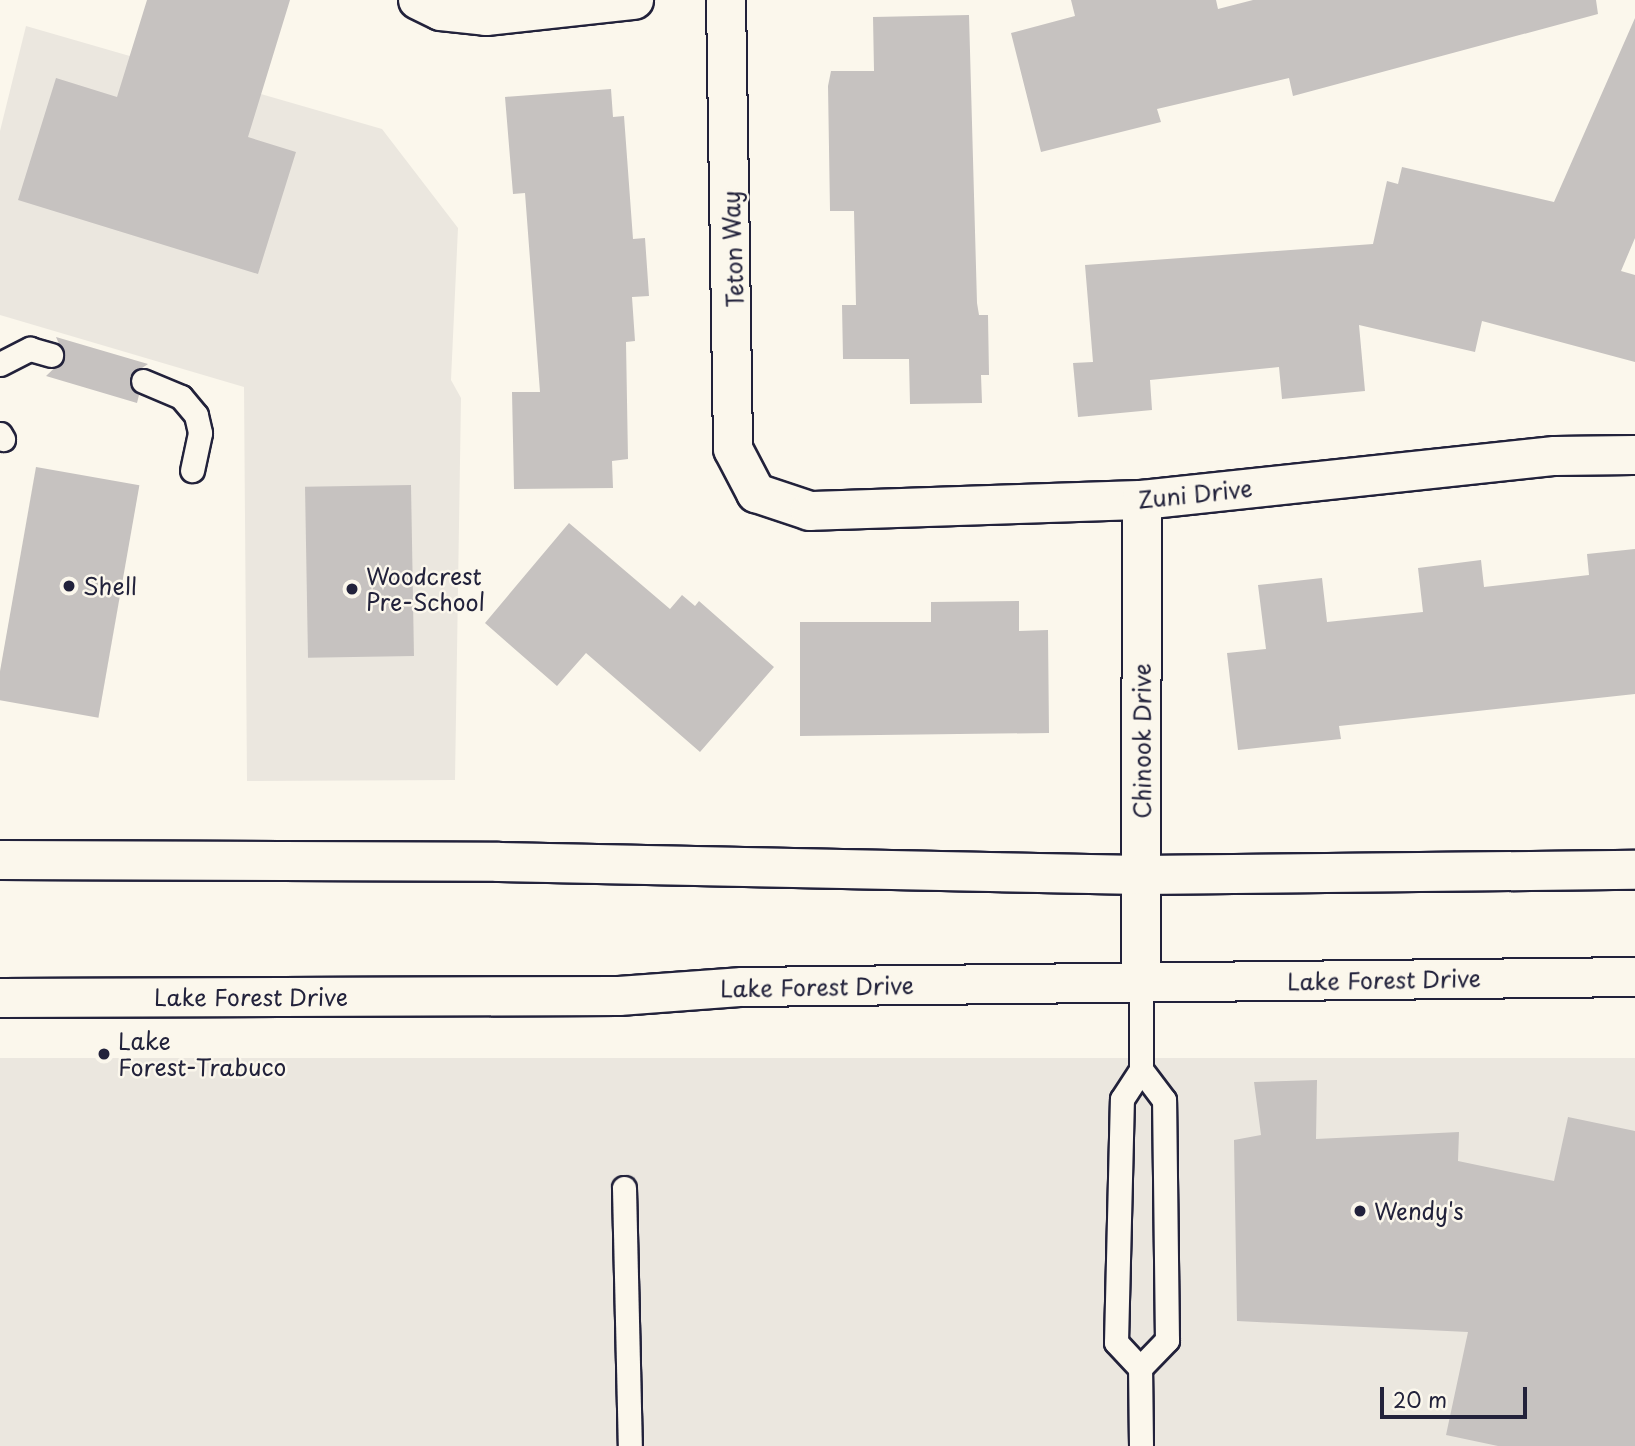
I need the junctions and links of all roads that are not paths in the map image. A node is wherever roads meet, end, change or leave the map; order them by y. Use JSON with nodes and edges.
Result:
{"nodes":[{"id":1,"x":418,"y":0,"type":"edge"},
{"id":2,"x":634,"y":0,"type":"edge"},
{"id":3,"x":726,"y":0,"type":"edge"},
{"id":4,"x":51,"y":355,"type":"dead end"},
{"id":5,"x":0,"y":363,"type":"edge"},
{"id":6,"x":143,"y":381,"type":"dead end"},
{"id":7,"x":1635,"y":455,"type":"edge"},
{"id":8,"x":192,"y":470,"type":"dead end"},
{"id":9,"x":756,"y":493,"type":"joint"},
{"id":10,"x":1142,"y":500,"type":"junction"},
{"id":11,"x":0,"y":860,"type":"edge"},
{"id":12,"x":1635,"y":870,"type":"edge"},
{"id":13,"x":1141,"y":875,"type":"junction"},
{"id":14,"x":1635,"y":977,"type":"edge"},
{"id":15,"x":1141,"y":982,"type":"junction"},
{"id":16,"x":0,"y":998,"type":"edge"},
{"id":17,"x":1141,"y":1070,"type":"junction"},
{"id":18,"x":624,"y":1188,"type":"dead end"},
{"id":19,"x":1140,"y":1368,"type":"junction"},
{"id":20,"x":630,"y":1446,"type":"edge"},
{"id":21,"x":1141,"y":1446,"type":"edge"}],
"edges":[{"from":1,"to":2,"type":"main road"},
{"from":3,"to":9,"type":"main road","name":"Teton Way"},
{"from":4,"to":5,"type":"lane"},
{"from":6,"to":8,"type":"lane"},
{"from":7,"to":10,"type":"main road","name":"Zuni Drive"},
{"from":9,"to":10,"type":"main road","name":"Zuni Drive"},
{"from":10,"to":13,"type":"main road","name":"Chinook Drive"},
{"from":11,"to":13,"type":"main road"},
{"from":12,"to":13,"type":"main road"},
{"from":13,"to":15,"type":"main road","name":"Chinook Drive"},
{"from":14,"to":15,"type":"main road","name":"Lake Forest Drive"},
{"from":15,"to":16,"type":"main road","name":"Lake Forest Drive"},
{"from":15,"to":17,"type":"lane"},
{"from":17,"to":19,"type":"lane"},
{"from":17,"to":19,"type":"lane"},
{"from":18,"to":20,"type":"lane"},
{"from":19,"to":21,"type":"lane"}]}
